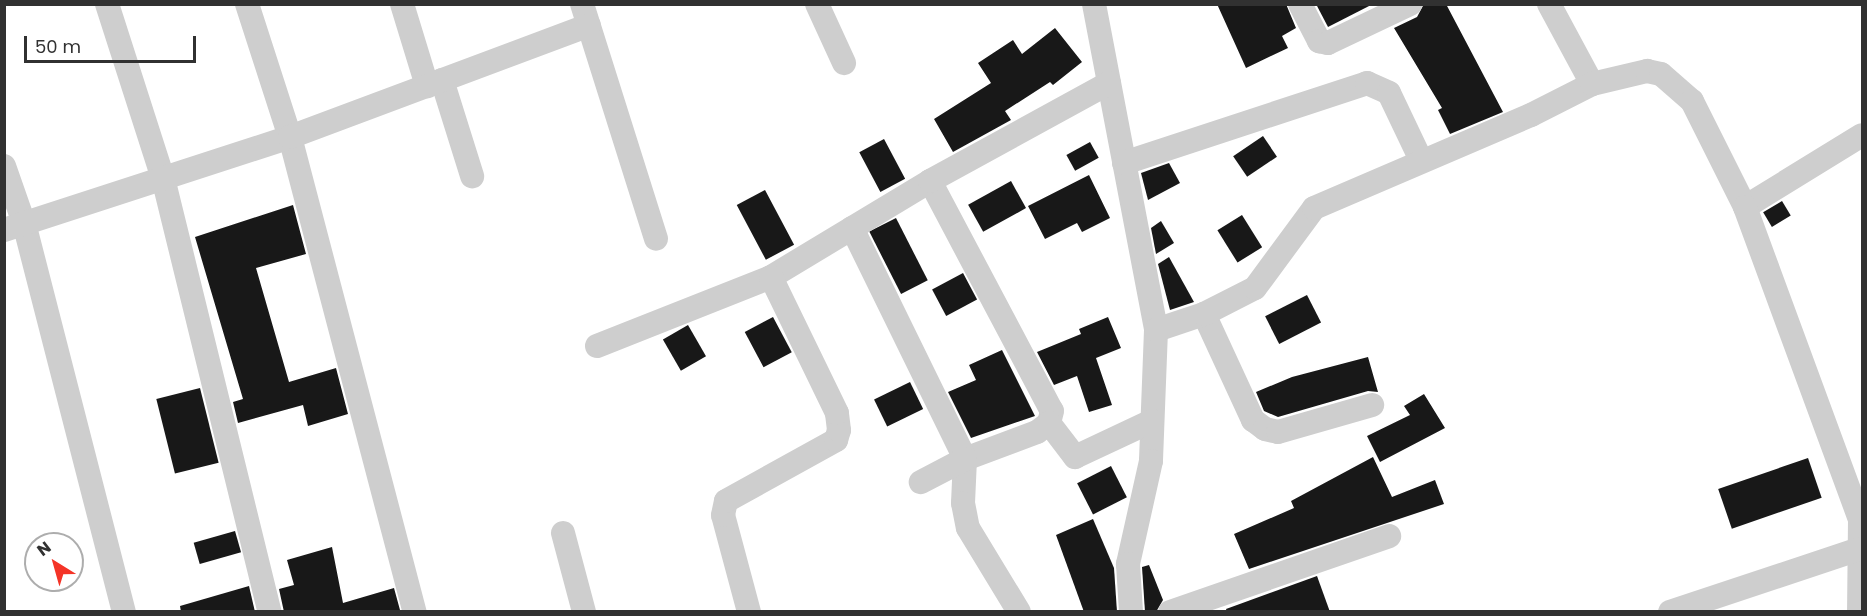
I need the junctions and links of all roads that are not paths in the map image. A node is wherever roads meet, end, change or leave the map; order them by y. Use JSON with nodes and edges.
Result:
{"nodes":[{"id":1,"x":107,"y":4,"type":"edge"},
{"id":2,"x":247,"y":4,"type":"edge"},
{"id":3,"x":402,"y":4,"type":"edge"},
{"id":4,"x":817,"y":4,"type":"edge"},
{"id":5,"x":1094,"y":4,"type":"edge"},
{"id":6,"x":1300,"y":4,"type":"edge"},
{"id":7,"x":1410,"y":4,"type":"edge"},
{"id":8,"x":1549,"y":4,"type":"edge"},
{"id":9,"x":585,"y":15,"type":"edge"},
{"id":10,"x":844,"y":63,"type":"dead end"},
{"id":11,"x":434,"y":83,"type":"junction"},
{"id":12,"x":1109,"y":83,"type":"junction"},
{"id":13,"x":1592,"y":84,"type":"junction"},
{"id":14,"x":1863,"y":135,"type":"edge"},
{"id":15,"x":290,"y":137,"type":"junction"},
{"id":16,"x":1421,"y":160,"type":"junction"},
{"id":17,"x":1124,"y":163,"type":"junction"},
{"id":18,"x":4,"y":166,"type":"edge"},
{"id":19,"x":472,"y":176,"type":"dead end"},
{"id":20,"x":163,"y":178,"type":"junction"},
{"id":21,"x":930,"y":181,"type":"junction"},
{"id":22,"x":1745,"y":207,"type":"junction"},
{"id":23,"x":14,"y":227,"type":"edge"},
{"id":24,"x":852,"y":228,"type":"junction"},
{"id":25,"x":656,"y":239,"type":"dead end"},
{"id":26,"x":771,"y":277,"type":"junction"},
{"id":27,"x":1204,"y":314,"type":"junction"},
{"id":28,"x":1156,"y":330,"type":"junction"},
{"id":29,"x":597,"y":346,"type":"dead end"},
{"id":30,"x":1372,"y":405,"type":"dead end"},
{"id":31,"x":1152,"y":421,"type":"junction"},
{"id":32,"x":1048,"y":423,"type":"junction"},
{"id":33,"x":965,"y":459,"type":"junction"},
{"id":34,"x":921,"y":482,"type":"dead end"},
{"id":35,"x":562,"y":533,"type":"dead end"},
{"id":36,"x":1389,"y":536,"type":"dead end"},
{"id":37,"x":1860,"y":549,"type":"junction"},
{"id":38,"x":124,"y":612,"type":"edge"},
{"id":39,"x":270,"y":612,"type":"edge"},
{"id":40,"x":415,"y":612,"type":"edge"},
{"id":41,"x":584,"y":612,"type":"edge"},
{"id":42,"x":749,"y":612,"type":"edge"},
{"id":43,"x":1019,"y":612,"type":"edge"},
{"id":44,"x":1131,"y":612,"type":"edge"},
{"id":45,"x":1170,"y":612,"type":"edge"},
{"id":46,"x":1670,"y":612,"type":"edge"},
{"id":47,"x":1859,"y":612,"type":"edge"}],
"edges":[{"from":1,"to":20,"type":"street"},
{"from":2,"to":15,"type":"street"},
{"from":3,"to":11,"type":"street"},
{"from":4,"to":10,"type":"street"},
{"from":5,"to":12,"type":"street"},
{"from":6,"to":7,"type":"street"},
{"from":8,"to":13,"type":"street"},
{"from":9,"to":11,"type":"street"},
{"from":9,"to":25,"type":"street"},
{"from":11,"to":15,"type":"street"},
{"from":11,"to":19,"type":"street"},
{"from":12,"to":17,"type":"street"},
{"from":12,"to":21,"type":"street"},
{"from":13,"to":16,"type":"street"},
{"from":13,"to":22,"type":"street"},
{"from":14,"to":22,"type":"street"},
{"from":15,"to":20,"type":"street"},
{"from":15,"to":40,"type":"street"},
{"from":16,"to":17,"type":"street"},
{"from":16,"to":27,"type":"street"},
{"from":17,"to":28,"type":"street"},
{"from":18,"to":23,"type":"street"},
{"from":20,"to":23,"type":"street"},
{"from":20,"to":39,"type":"street"},
{"from":21,"to":24,"type":"street"},
{"from":21,"to":32,"type":"street"},
{"from":22,"to":37,"type":"street"},
{"from":23,"to":38,"type":"street"},
{"from":24,"to":26,"type":"street"},
{"from":24,"to":33,"type":"street"},
{"from":26,"to":29,"type":"street"},
{"from":26,"to":42,"type":"street"},
{"from":27,"to":28,"type":"street"},
{"from":27,"to":30,"type":"street"},
{"from":28,"to":31,"type":"street"},
{"from":31,"to":32,"type":"street"},
{"from":31,"to":44,"type":"street"},
{"from":32,"to":33,"type":"street"},
{"from":33,"to":34,"type":"street"},
{"from":33,"to":43,"type":"street"},
{"from":35,"to":41,"type":"street"},
{"from":36,"to":45,"type":"street"},
{"from":37,"to":46,"type":"street"},
{"from":37,"to":47,"type":"street"}]}
